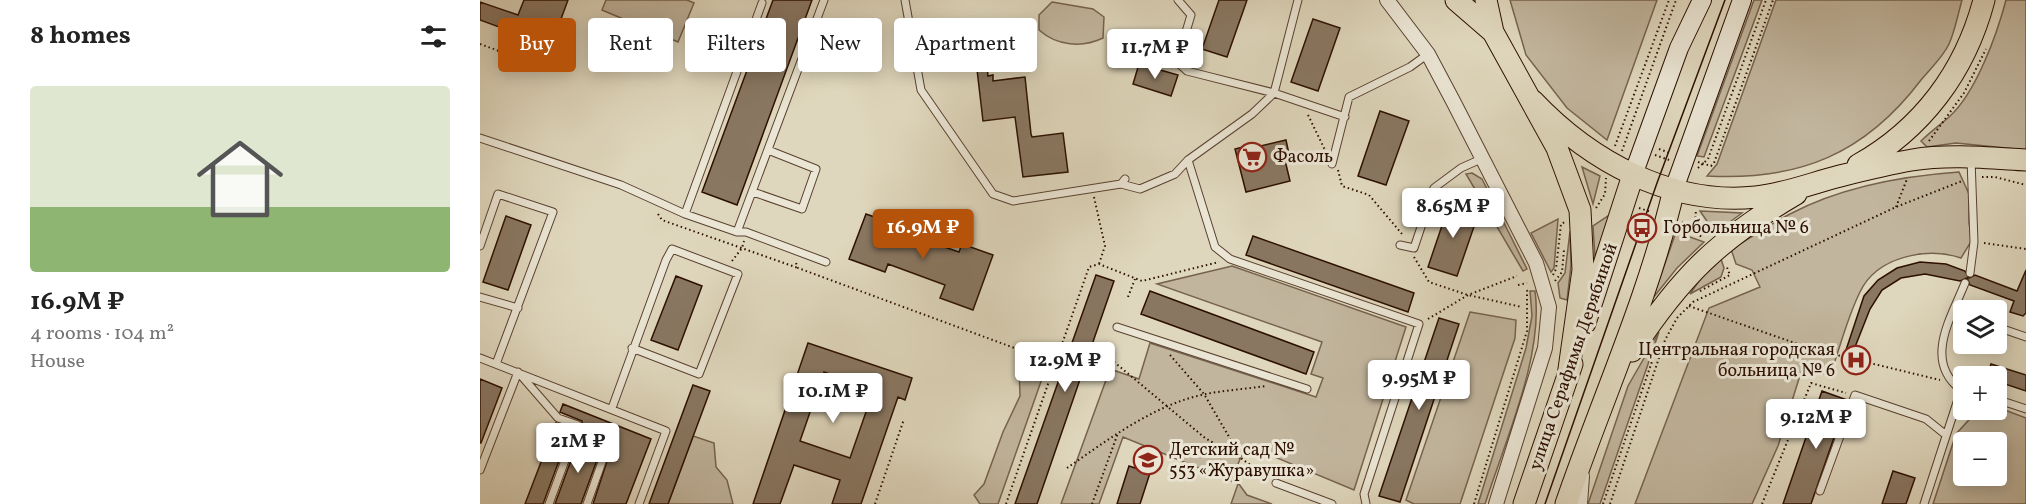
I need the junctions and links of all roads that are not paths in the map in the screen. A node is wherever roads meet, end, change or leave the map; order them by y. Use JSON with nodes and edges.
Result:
{"nodes":[{"id":1,"x":824,"y":0,"type":"edge"},
{"id":2,"x":905,"y":0,"type":"edge"},
{"id":3,"x":1178,"y":0,"type":"edge"},
{"id":4,"x":1298,"y":0,"type":"edge"},
{"id":5,"x":1387,"y":0,"type":"edge"},
{"id":6,"x":1456,"y":0,"type":"edge"},
{"id":7,"x":1486,"y":0,"type":"edge"},
{"id":8,"x":1702,"y":0,"type":"edge"},
{"id":9,"x":1742,"y":0,"type":"edge"},
{"id":10,"x":1984,"y":0,"type":"edge"},
{"id":11,"x":762,"y":3,"type":"dead end"},
{"id":12,"x":1493,"y":32,"type":"junction"},
{"id":13,"x":1131,"y":51,"type":"dead end"},
{"id":14,"x":1428,"y":54,"type":"junction"},
{"id":15,"x":1177,"y":62,"type":"junction"},
{"id":16,"x":1274,"y":93,"type":"junction"},
{"id":17,"x":1533,"y":101,"type":"junction"},
{"id":18,"x":1345,"y":117,"type":"junction"},
{"id":19,"x":480,"y":138,"type":"edge"},
{"id":20,"x":768,"y":150,"type":"junction"},
{"id":21,"x":1481,"y":159,"type":"junction"},
{"id":22,"x":1188,"y":160,"type":"junction"},
{"id":23,"x":2026,"y":160,"type":"edge"},
{"id":24,"x":1332,"y":164,"type":"road end"},
{"id":25,"x":1971,"y":167,"type":"junction"},
{"id":26,"x":1633,"y":176,"type":"junction"},
{"id":27,"x":1839,"y":176,"type":"junction"},
{"id":28,"x":1813,"y":185,"type":"junction"},
{"id":29,"x":1674,"y":189,"type":"junction"},
{"id":30,"x":753,"y":192,"type":"junction"},
{"id":31,"x":685,"y":214,"type":"junction"},
{"id":32,"x":736,"y":232,"type":"junction"},
{"id":33,"x":1400,"y":245,"type":"dead end"},
{"id":34,"x":480,"y":246,"type":"edge"},
{"id":35,"x":826,"y":262,"type":"dead end"},
{"id":36,"x":1970,"y":273,"type":"dead end"},
{"id":37,"x":1965,"y":283,"type":"dead end"},
{"id":38,"x":480,"y":297,"type":"edge"},
{"id":39,"x":518,"y":308,"type":"junction"},
{"id":40,"x":1117,"y":327,"type":"dead end"},
{"id":41,"x":2007,"y":330,"type":"edge"},
{"id":42,"x":2026,"y":337,"type":"edge"},
{"id":43,"x":632,"y":348,"type":"junction"},
{"id":44,"x":480,"y":358,"type":"edge"},
{"id":45,"x":496,"y":364,"type":"junction"},
{"id":46,"x":518,"y":372,"type":"junction"},
{"id":47,"x":1568,"y":376,"type":"junction"},
{"id":48,"x":1953,"y":383,"type":"edge"},
{"id":49,"x":1307,"y":388,"type":"dead end"},
{"id":50,"x":1605,"y":393,"type":"junction"},
{"id":51,"x":2007,"y":403,"type":"edge"},
{"id":52,"x":612,"y":408,"type":"junction"},
{"id":53,"x":2026,"y":409,"type":"edge"},
{"id":54,"x":1953,"y":415,"type":"edge"},
{"id":55,"x":575,"y":434,"type":"junction"},
{"id":56,"x":1946,"y":435,"type":"junction"},
{"id":57,"x":1585,"y":450,"type":"junction"},
{"id":58,"x":480,"y":470,"type":"edge"},
{"id":59,"x":1276,"y":483,"type":"road end"},
{"id":60,"x":1820,"y":491,"type":"dead end"},
{"id":61,"x":549,"y":504,"type":"edge"},
{"id":62,"x":587,"y":504,"type":"edge"},
{"id":63,"x":639,"y":504,"type":"edge"},
{"id":64,"x":1332,"y":504,"type":"edge"},
{"id":65,"x":1366,"y":504,"type":"edge"},
{"id":66,"x":1496,"y":504,"type":"edge"},
{"id":67,"x":1524,"y":504,"type":"edge"},
{"id":68,"x":1566,"y":504,"type":"edge"},
{"id":69,"x":1580,"y":504,"type":"edge"},
{"id":70,"x":1924,"y":504,"type":"edge"}],
"edges":[{"from":1,"to":20,"type":"lane"},
{"from":2,"to":22,"type":"lane"},
{"from":3,"to":15,"type":"lane"},
{"from":4,"to":16,"type":"lane"},
{"from":5,"to":14,"type":"street","name":"улица Серафимы Дерябиной"},
{"from":6,"to":12,"type":"main road"},
{"from":7,"to":12,"type":"main road"},
{"from":8,"to":26,"type":"main road"},
{"from":9,"to":29,"type":"main road"},
{"from":10,"to":27,"type":"main road"},
{"from":11,"to":31,"type":"lane"},
{"from":12,"to":17,"type":"main road"},
{"from":13,"to":15,"type":"lane"},
{"from":14,"to":18,"type":"lane"},
{"from":14,"to":21,"type":"street","name":"улица Серафимы Дерябиной"},
{"from":15,"to":16,"type":"lane"},
{"from":16,"to":18,"type":"lane"},
{"from":16,"to":22,"type":"lane"},
{"from":17,"to":26,"type":"main road"},
{"from":17,"to":47,"type":"main road"},
{"from":18,"to":24,"type":"lane"},
{"from":19,"to":31,"type":"lane"},
{"from":20,"to":30,"type":"lane"},
{"from":20,"to":30,"type":"lane"},
{"from":21,"to":33,"type":"lane"},
{"from":21,"to":66,"type":"street","name":"улица Серафимы Дерябиной"},
{"from":22,"to":65,"type":"lane"},
{"from":23,"to":25,"type":"main road"},
{"from":25,"to":27,"type":"main road"},
{"from":25,"to":36,"type":"lane"},
{"from":26,"to":29,"type":"main road"},
{"from":26,"to":47,"type":"main road","name":"улица Серафимы Дерябиной"},
{"from":27,"to":28,"type":"main road"},
{"from":28,"to":29,"type":"main road"},
{"from":28,"to":50,"type":"main road"},
{"from":29,"to":50,"type":"main road"},
{"from":30,"to":32,"type":"lane"},
{"from":31,"to":32,"type":"lane"},
{"from":32,"to":35,"type":"lane"},
{"from":34,"to":39,"type":"lane"},
{"from":37,"to":48,"type":"lane"},
{"from":38,"to":39,"type":"lane"},
{"from":39,"to":45,"type":"lane"},
{"from":40,"to":49,"type":"lane"},
{"from":41,"to":42,"type":"lane"},
{"from":43,"to":43,"type":"lane"},
{"from":43,"to":52,"type":"lane"},
{"from":44,"to":45,"type":"lane"},
{"from":45,"to":46,"type":"lane"},
{"from":46,"to":52,"type":"lane"},
{"from":46,"to":55,"type":"lane"},
{"from":46,"to":58,"type":"lane"},
{"from":47,"to":67,"type":"main road","name":"улица Серафимы Дерябиной"},
{"from":50,"to":57,"type":"main road"},
{"from":51,"to":53,"type":"lane"},
{"from":52,"to":63,"type":"lane"},
{"from":54,"to":56,"type":"lane"},
{"from":55,"to":61,"type":"lane"},
{"from":55,"to":62,"type":"lane"},
{"from":56,"to":60,"type":"lane"},
{"from":56,"to":70,"type":"lane"},
{"from":57,"to":68,"type":"main road"},
{"from":57,"to":69,"type":"street"},
{"from":59,"to":64,"type":"lane"}]}
